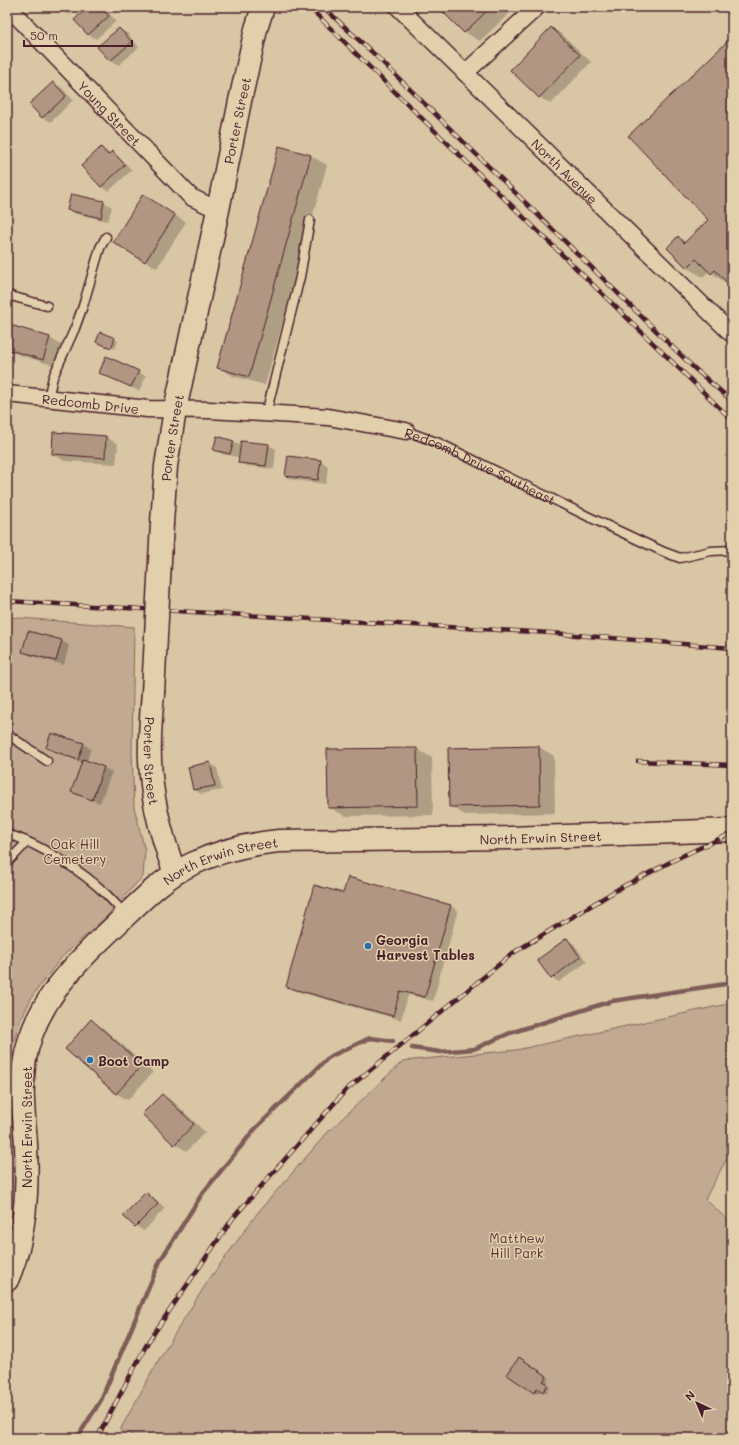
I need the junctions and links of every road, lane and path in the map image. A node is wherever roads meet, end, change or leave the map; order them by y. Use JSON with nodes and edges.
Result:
{"nodes":[{"id":1,"x":8,"y":7,"type":"edge"},
{"id":2,"x":263,"y":7,"type":"edge"},
{"id":3,"x":398,"y":7,"type":"edge"},
{"id":4,"x":537,"y":7,"type":"edge"},
{"id":5,"x":465,"y":73,"type":"junction"},
{"id":6,"x":218,"y":210,"type":"junction"},
{"id":7,"x":310,"y":220,"type":"dead end"},
{"id":8,"x":106,"y":237,"type":"dead end"},
{"id":9,"x":7,"y":295,"type":"edge"},
{"id":10,"x":47,"y":306,"type":"dead end"},
{"id":11,"x":732,"y":334,"type":"edge"},
{"id":12,"x":7,"y":394,"type":"edge"},
{"id":13,"x":48,"y":398,"type":"junction"},
{"id":14,"x":174,"y":410,"type":"junction"},
{"id":15,"x":266,"y":414,"type":"junction"},
{"id":16,"x":406,"y":430,"type":"joint"},
{"id":17,"x":732,"y":550,"type":"edge"},
{"id":18,"x":7,"y":734,"type":"edge"},
{"id":19,"x":47,"y":761,"type":"dead end"},
{"id":20,"x":732,"y":830,"type":"edge"},
{"id":21,"x":7,"y":834,"type":"edge"},
{"id":22,"x":27,"y":842,"type":"junction"},
{"id":23,"x":7,"y":863,"type":"edge"},
{"id":24,"x":175,"y":873,"type":"junction"},
{"id":25,"x":126,"y":915,"type":"junction"},
{"id":26,"x":7,"y":1280,"type":"edge"}],
"edges":[{"from":1,"to":6,"type":"street","name":"Young Street"},
{"from":2,"to":6,"type":"street","name":"Porter Street"},
{"from":3,"to":5,"type":"street","name":"North Avenue"},
{"from":4,"to":5,"type":"street"},
{"from":5,"to":11,"type":"street","name":"North Avenue"},
{"from":6,"to":14,"type":"street","name":"Porter Street"},
{"from":7,"to":15,"type":"lane"},
{"from":8,"to":13,"type":"lane"},
{"from":9,"to":10,"type":"lane"},
{"from":12,"to":13,"type":"street","name":"Redcomb Drive"},
{"from":13,"to":14,"type":"street","name":"Redcomb Drive"},
{"from":14,"to":15,"type":"street","name":"Redcomb Drive Southeast"},
{"from":14,"to":24,"type":"street","name":"Porter Street","bridge":true},
{"from":15,"to":16,"type":"street","name":"Redcomb Drive Southeast"},
{"from":16,"to":17,"type":"lane","name":"Redcomb Drive Southeast"},
{"from":18,"to":19,"type":"lane"},
{"from":20,"to":24,"type":"street","name":"North Erwin Street"},
{"from":21,"to":22,"type":"lane"},
{"from":22,"to":23,"type":"lane"},
{"from":22,"to":25,"type":"lane"},
{"from":24,"to":25,"type":"street","name":"North Erwin Street"},
{"from":25,"to":26,"type":"street","name":"North Erwin Street"}]}
